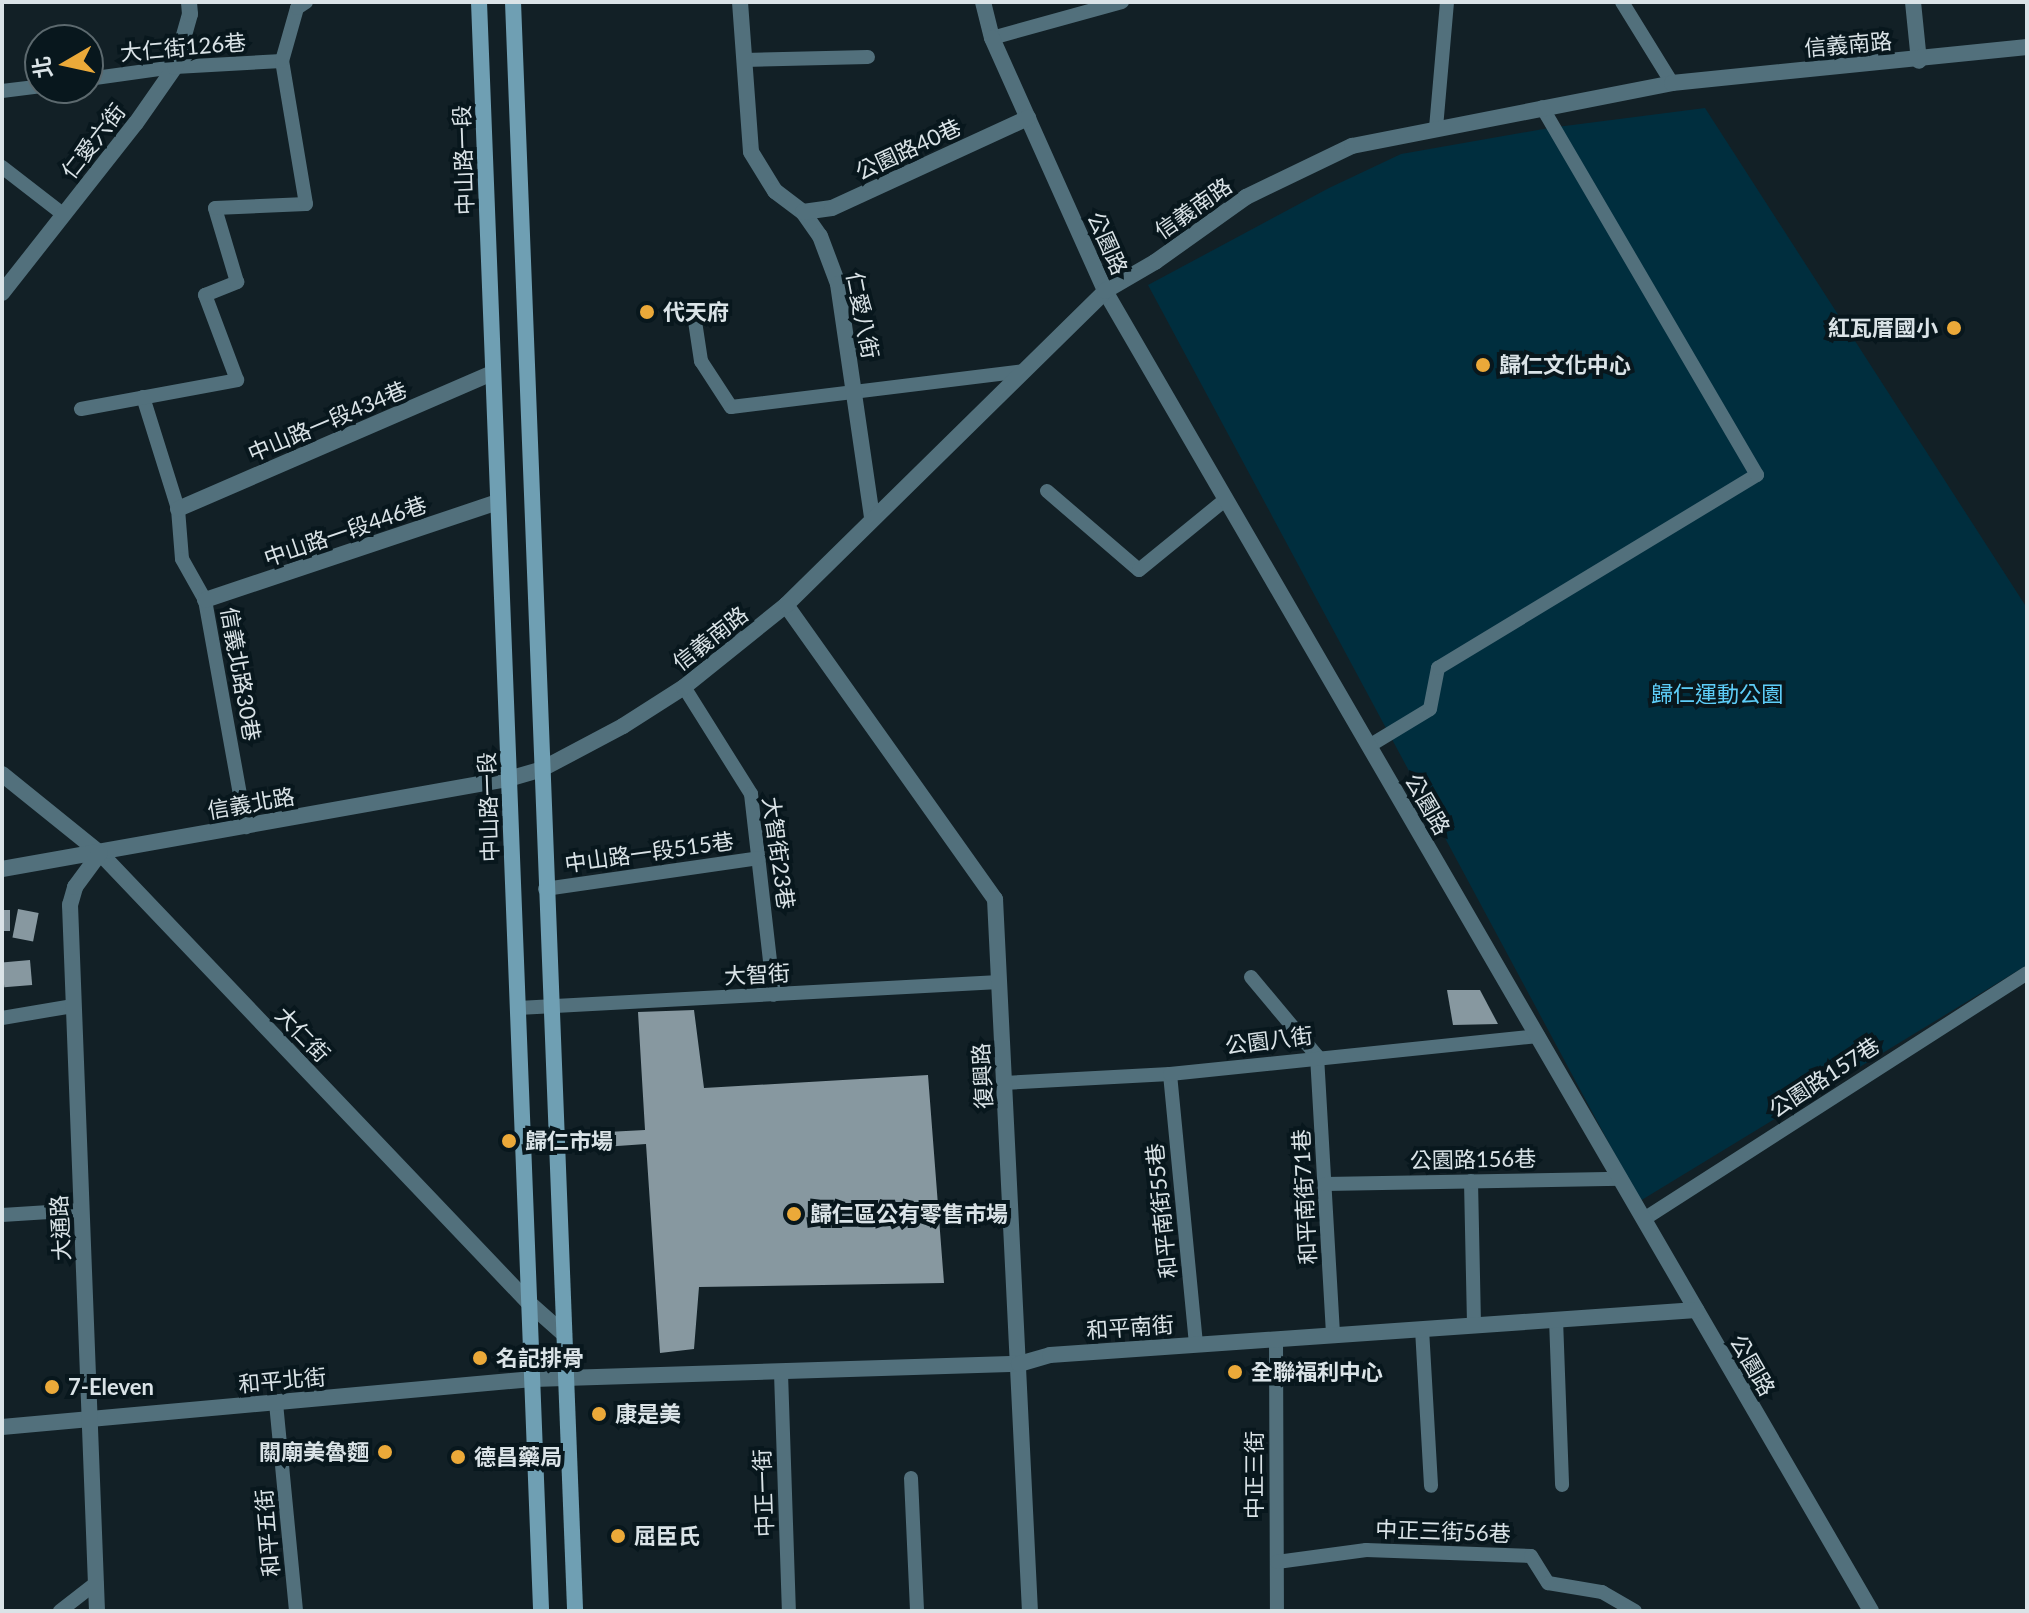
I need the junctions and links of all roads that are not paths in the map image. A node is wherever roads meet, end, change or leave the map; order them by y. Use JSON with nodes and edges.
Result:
{"nodes":[{"id":1,"x":189,"y":2,"type":"edge"},
{"id":2,"x":306,"y":2,"type":"edge"},
{"id":3,"x":479,"y":2,"type":"edge"},
{"id":4,"x":513,"y":2,"type":"edge"},
{"id":5,"x":740,"y":2,"type":"edge"},
{"id":6,"x":983,"y":2,"type":"edge"},
{"id":7,"x":1122,"y":2,"type":"edge"},
{"id":8,"x":1447,"y":2,"type":"edge"},
{"id":9,"x":1622,"y":2,"type":"edge"},
{"id":10,"x":1913,"y":2,"type":"edge"},
{"id":11,"x":992,"y":38,"type":"junction"},
{"id":12,"x":2027,"y":47,"type":"edge"},
{"id":13,"x":868,"y":57,"type":"dead end"},
{"id":14,"x":744,"y":60,"type":"junction"},
{"id":15,"x":282,"y":61,"type":"junction"},
{"id":16,"x":1919,"y":61,"type":"junction"},
{"id":17,"x":175,"y":67,"type":"junction"},
{"id":18,"x":104,"y":77,"type":"edge"},
{"id":19,"x":1672,"y":83,"type":"junction"},
{"id":20,"x":24,"y":88,"type":"edge"},
{"id":21,"x":2,"y":91,"type":"edge"},
{"id":22,"x":1542,"y":107,"type":"junction"},
{"id":23,"x":1028,"y":118,"type":"junction"},
{"id":24,"x":1436,"y":128,"type":"junction"},
{"id":25,"x":2,"y":167,"type":"edge"},
{"id":26,"x":803,"y":212,"type":"junction"},
{"id":27,"x":64,"y":215,"type":"junction"},
{"id":28,"x":1105,"y":291,"type":"junction"},
{"id":29,"x":2,"y":293,"type":"edge"},
{"id":30,"x":693,"y":308,"type":"dead end"},
{"id":31,"x":1023,"y":371,"type":"junction"},
{"id":32,"x":493,"y":373,"type":"junction"},
{"id":33,"x":854,"y":392,"type":"junction"},
{"id":34,"x":143,"y":397,"type":"junction"},
{"id":35,"x":81,"y":409,"type":"dead end"},
{"id":36,"x":1047,"y":491,"type":"dead end"},
{"id":37,"x":1226,"y":499,"type":"junction"},
{"id":38,"x":498,"y":502,"type":"junction"},
{"id":39,"x":178,"y":509,"type":"junction"},
{"id":40,"x":872,"y":518,"type":"junction"},
{"id":41,"x":205,"y":600,"type":"junction"},
{"id":42,"x":786,"y":605,"type":"junction"},
{"id":43,"x":684,"y":687,"type":"junction"},
{"id":44,"x":1369,"y":746,"type":"junction"},
{"id":45,"x":540,"y":770,"type":"junction"},
{"id":46,"x":2,"y":774,"type":"edge"},
{"id":47,"x":508,"y":779,"type":"junction"},
{"id":48,"x":246,"y":827,"type":"junction"},
{"id":49,"x":100,"y":853,"type":"junction"},
{"id":50,"x":759,"y":858,"type":"junction"},
{"id":51,"x":2,"y":869,"type":"edge"},
{"id":52,"x":545,"y":889,"type":"junction"},
{"id":53,"x":2027,"y":973,"type":"edge"},
{"id":54,"x":1251,"y":977,"type":"dead end"},
{"id":55,"x":999,"y":982,"type":"junction"},
{"id":56,"x":774,"y":995,"type":"junction"},
{"id":57,"x":73,"y":1006,"type":"junction"},
{"id":58,"x":551,"y":1007,"type":"junction"},
{"id":59,"x":518,"y":1008,"type":"junction"},
{"id":60,"x":2,"y":1018,"type":"edge"},
{"id":61,"x":1538,"y":1036,"type":"junction"},
{"id":62,"x":1317,"y":1056,"type":"junction"},
{"id":63,"x":1170,"y":1074,"type":"junction"},
{"id":64,"x":1004,"y":1083,"type":"junction"},
{"id":65,"x":1621,"y":1179,"type":"junction"},
{"id":66,"x":1471,"y":1181,"type":"junction"},
{"id":67,"x":1325,"y":1184,"type":"junction"},
{"id":68,"x":81,"y":1210,"type":"junction"},
{"id":69,"x":2,"y":1215,"type":"edge"},
{"id":70,"x":1644,"y":1219,"type":"junction"},
{"id":71,"x":529,"y":1303,"type":"junction"},
{"id":72,"x":1696,"y":1310,"type":"junction"},
{"id":73,"x":1556,"y":1319,"type":"junction"},
{"id":74,"x":1474,"y":1325,"type":"junction"},
{"id":75,"x":1422,"y":1329,"type":"junction"},
{"id":76,"x":564,"y":1334,"type":"junction"},
{"id":77,"x":1333,"y":1335,"type":"junction"},
{"id":78,"x":1276,"y":1339,"type":"junction"},
{"id":79,"x":1196,"y":1344,"type":"junction"},
{"id":80,"x":1019,"y":1364,"type":"junction"},
{"id":81,"x":781,"y":1373,"type":"junction"},
{"id":82,"x":566,"y":1378,"type":"junction"},
{"id":83,"x":533,"y":1379,"type":"junction"},
{"id":84,"x":276,"y":1403,"type":"junction"},
{"id":85,"x":91,"y":1417,"type":"junction"},
{"id":86,"x":2,"y":1427,"type":"edge"},
{"id":87,"x":911,"y":1478,"type":"dead end"},
{"id":88,"x":1562,"y":1485,"type":"dead end"},
{"id":89,"x":1431,"y":1486,"type":"dead end"},
{"id":90,"x":1277,"y":1562,"type":"junction"},
{"id":91,"x":96,"y":1583,"type":"junction"},
{"id":92,"x":60,"y":1611,"type":"edge"},
{"id":93,"x":97,"y":1611,"type":"edge"},
{"id":94,"x":296,"y":1611,"type":"edge"},
{"id":95,"x":541,"y":1611,"type":"edge"},
{"id":96,"x":575,"y":1611,"type":"edge"},
{"id":97,"x":789,"y":1611,"type":"edge"},
{"id":98,"x":917,"y":1611,"type":"edge"},
{"id":99,"x":1030,"y":1611,"type":"edge"},
{"id":100,"x":1277,"y":1611,"type":"edge"},
{"id":101,"x":1635,"y":1611,"type":"edge"},
{"id":102,"x":1871,"y":1611,"type":"edge"}],
"edges":[{"from":1,"to":17,"type":"street","name":"仁愛六街"},
{"from":2,"to":15,"type":"lane"},
{"from":3,"to":32,"type":"main road","name":"中山路一段"},
{"from":4,"to":45,"type":"main road"},
{"from":5,"to":14,"type":"street","name":"仁愛八街"},
{"from":6,"to":11,"type":"street","name":"公園路"},
{"from":7,"to":11,"type":"lane"},
{"from":8,"to":24,"type":"lane"},
{"from":9,"to":19,"type":"lane"},
{"from":10,"to":16,"type":"street"},
{"from":11,"to":23,"type":"street","name":"公園路"},
{"from":12,"to":16,"type":"street","name":"信義南路"},
{"from":13,"to":14,"type":"lane"},
{"from":14,"to":26,"type":"street","name":"仁愛八街"},
{"from":15,"to":17,"type":"lane","name":"大仁街126巷"},
{"from":15,"to":34,"type":"lane"},
{"from":16,"to":19,"type":"street","name":"信義南路"},
{"from":17,"to":18,"type":"lane","name":"大仁街126巷"},
{"from":17,"to":27,"type":"street","name":"仁愛六街"},
{"from":19,"to":22,"type":"street","name":"信義南路"},
{"from":20,"to":21,"type":"lane"},
{"from":22,"to":24,"type":"street","name":"信義南路"},
{"from":22,"to":44,"type":"lane"},
{"from":23,"to":26,"type":"street","name":"公園路40巷"},
{"from":23,"to":28,"type":"street","name":"公園路"},
{"from":24,"to":28,"type":"street","name":"信義南路"},
{"from":25,"to":27,"type":"lane"},
{"from":26,"to":33,"type":"street","name":"仁愛八街"},
{"from":27,"to":29,"type":"street","name":"仁愛六街"},
{"from":28,"to":31,"type":"street","name":"信義南路"},
{"from":28,"to":37,"type":"street","name":"公園路"},
{"from":30,"to":33,"type":"lane"},
{"from":31,"to":33,"type":"lane"},
{"from":31,"to":40,"type":"street","name":"信義南路"},
{"from":32,"to":38,"type":"main road","name":"中山路一段"},
{"from":32,"to":39,"type":"street","name":"中山路一段434巷"},
{"from":33,"to":40,"type":"street","name":"仁愛八街"},
{"from":34,"to":35,"type":"lane"},
{"from":34,"to":39,"type":"lane","name":"信義北路30巷"},
{"from":36,"to":37,"type":"lane"},
{"from":37,"to":44,"type":"street","name":"公園路"},
{"from":38,"to":41,"type":"street","name":"中山路一段446巷"},
{"from":38,"to":47,"type":"main road","name":"中山路一段"},
{"from":39,"to":41,"type":"lane","name":"信義北路30巷"},
{"from":40,"to":42,"type":"street","name":"信義南路"},
{"from":41,"to":48,"type":"lane","name":"信義北路30巷"},
{"from":42,"to":43,"type":"street","name":"信義南路"},
{"from":42,"to":55,"type":"street","name":"復興路"},
{"from":43,"to":45,"type":"street","name":"信義南路"},
{"from":43,"to":50,"type":"lane","name":"大智街23巷"},
{"from":44,"to":61,"type":"street","name":"公園路"},
{"from":45,"to":47,"type":"street","name":"信義南路"},
{"from":45,"to":52,"type":"main road"},
{"from":46,"to":49,"type":"street","name":"大仁街"},
{"from":47,"to":48,"type":"street","name":"信義北路"},
{"from":47,"to":59,"type":"main road","name":"中山路一段"},
{"from":48,"to":49,"type":"street","name":"信義北路"},
{"from":49,"to":51,"type":"street","name":"信義北路"},
{"from":49,"to":57,"type":"street","name":"大通路"},
{"from":49,"to":71,"type":"street","name":"大仁街"},
{"from":50,"to":52,"type":"lane","name":"中山路一段515巷"},
{"from":50,"to":56,"type":"lane","name":"大智街23巷"},
{"from":52,"to":58,"type":"main road"},
{"from":53,"to":70,"type":"lane","name":"公園路157巷"},
{"from":54,"to":62,"type":"lane"},
{"from":55,"to":56,"type":"lane","name":"大智街"},
{"from":55,"to":64,"type":"street","name":"復興路"},
{"from":56,"to":58,"type":"lane","name":"大智街"},
{"from":57,"to":60,"type":"lane"},
{"from":57,"to":68,"type":"street","name":"大通路"},
{"from":58,"to":59,"type":"lane","name":"大智街"},
{"from":58,"to":76,"type":"main road"},
{"from":59,"to":71,"type":"main road","name":"中山路一段"},
{"from":61,"to":62,"type":"lane","name":"公園八街"},
{"from":61,"to":65,"type":"street","name":"公園路"},
{"from":62,"to":63,"type":"lane","name":"公園八街"},
{"from":62,"to":67,"type":"lane","name":"和平南街71巷"},
{"from":63,"to":64,"type":"lane","name":"公園八街"},
{"from":63,"to":79,"type":"lane","name":"和平南街55巷"},
{"from":64,"to":80,"type":"street","name":"復興路"},
{"from":65,"to":66,"type":"lane","name":"公園路156巷"},
{"from":65,"to":70,"type":"street","name":"公園路"},
{"from":66,"to":67,"type":"lane","name":"公園路156巷"},
{"from":66,"to":74,"type":"lane"},
{"from":67,"to":77,"type":"lane","name":"和平南街71巷"},
{"from":68,"to":69,"type":"lane"},
{"from":68,"to":85,"type":"street","name":"大通路"},
{"from":70,"to":72,"type":"street","name":"公園路"},
{"from":71,"to":76,"type":"street","name":"大仁街"},
{"from":71,"to":83,"type":"main road","name":"中山路一段"},
{"from":72,"to":73,"type":"street","name":"和平南街"},
{"from":72,"to":102,"type":"street","name":"公園路"},
{"from":73,"to":74,"type":"street","name":"和平南街"},
{"from":73,"to":88,"type":"lane"},
{"from":74,"to":75,"type":"street","name":"和平南街"},
{"from":75,"to":77,"type":"street","name":"和平南街"},
{"from":75,"to":89,"type":"lane"},
{"from":76,"to":82,"type":"main road"},
{"from":77,"to":78,"type":"street","name":"和平南街"},
{"from":78,"to":79,"type":"street","name":"和平南街"},
{"from":78,"to":90,"type":"lane","name":"中正三街"},
{"from":79,"to":80,"type":"street","name":"和平南街"},
{"from":80,"to":81,"type":"street","name":"和平南街"},
{"from":80,"to":99,"type":"street","name":"復興路"},
{"from":81,"to":82,"type":"street","name":"和平南街"},
{"from":81,"to":97,"type":"lane","name":"中正一街"},
{"from":82,"to":83,"type":"street","name":"和平北街"},
{"from":82,"to":96,"type":"main road"},
{"from":83,"to":84,"type":"street","name":"和平北街"},
{"from":83,"to":95,"type":"main road","name":"中山路一段"},
{"from":84,"to":85,"type":"street","name":"和平北街"},
{"from":84,"to":94,"type":"lane","name":"和平五街"},
{"from":85,"to":86,"type":"street","name":"和平北街"},
{"from":85,"to":91,"type":"street","name":"大通路"},
{"from":87,"to":98,"type":"lane"},
{"from":90,"to":100,"type":"lane","name":"中正三街"},
{"from":90,"to":101,"type":"lane","name":"中正三街56巷"},
{"from":91,"to":92,"type":"lane"},
{"from":91,"to":93,"type":"street","name":"大通路"}]}
